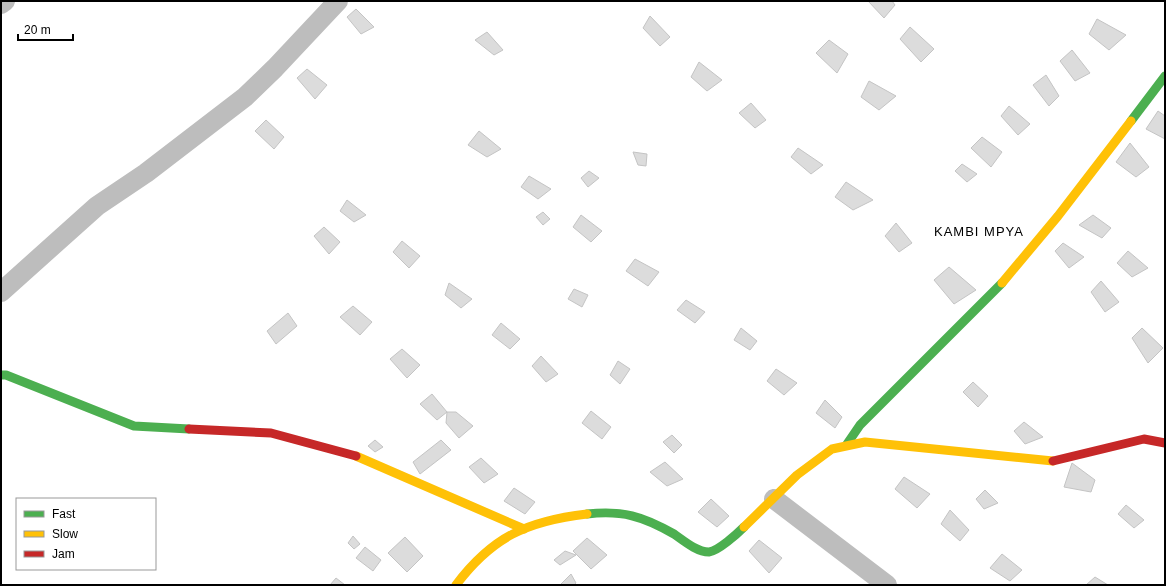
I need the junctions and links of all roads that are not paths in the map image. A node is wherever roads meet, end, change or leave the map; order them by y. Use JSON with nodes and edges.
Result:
{"nodes":[{"id":1,"x":4,"y":1,"type":"edge"},
{"id":2,"x":338,"y":1,"type":"edge"},
{"id":3,"x":1,"y":4,"type":"edge"},
{"id":4,"x":1165,"y":76,"type":"edge"},
{"id":5,"x":1,"y":292,"type":"edge"},
{"id":6,"x":1,"y":375,"type":"edge"},
{"id":7,"x":1165,"y":443,"type":"edge"},
{"id":8,"x":847,"y":444,"type":"junction"},
{"id":9,"x":774,"y":499,"type":"junction"},
{"id":10,"x":524,"y":529,"type":"junction"},
{"id":11,"x":456,"y":585,"type":"edge"},
{"id":12,"x":887,"y":585,"type":"edge"}],
"edges":[{"from":1,"to":3,"type":"street"},
{"from":2,"to":5,"type":"street"},
{"from":4,"to":8,"type":"street"},
{"from":6,"to":10,"type":"street"},
{"from":7,"to":8,"type":"street"},
{"from":8,"to":9,"type":"street"},
{"from":9,"to":10,"type":"street"},
{"from":9,"to":12,"type":"street"},
{"from":10,"to":11,"type":"street"}]}
